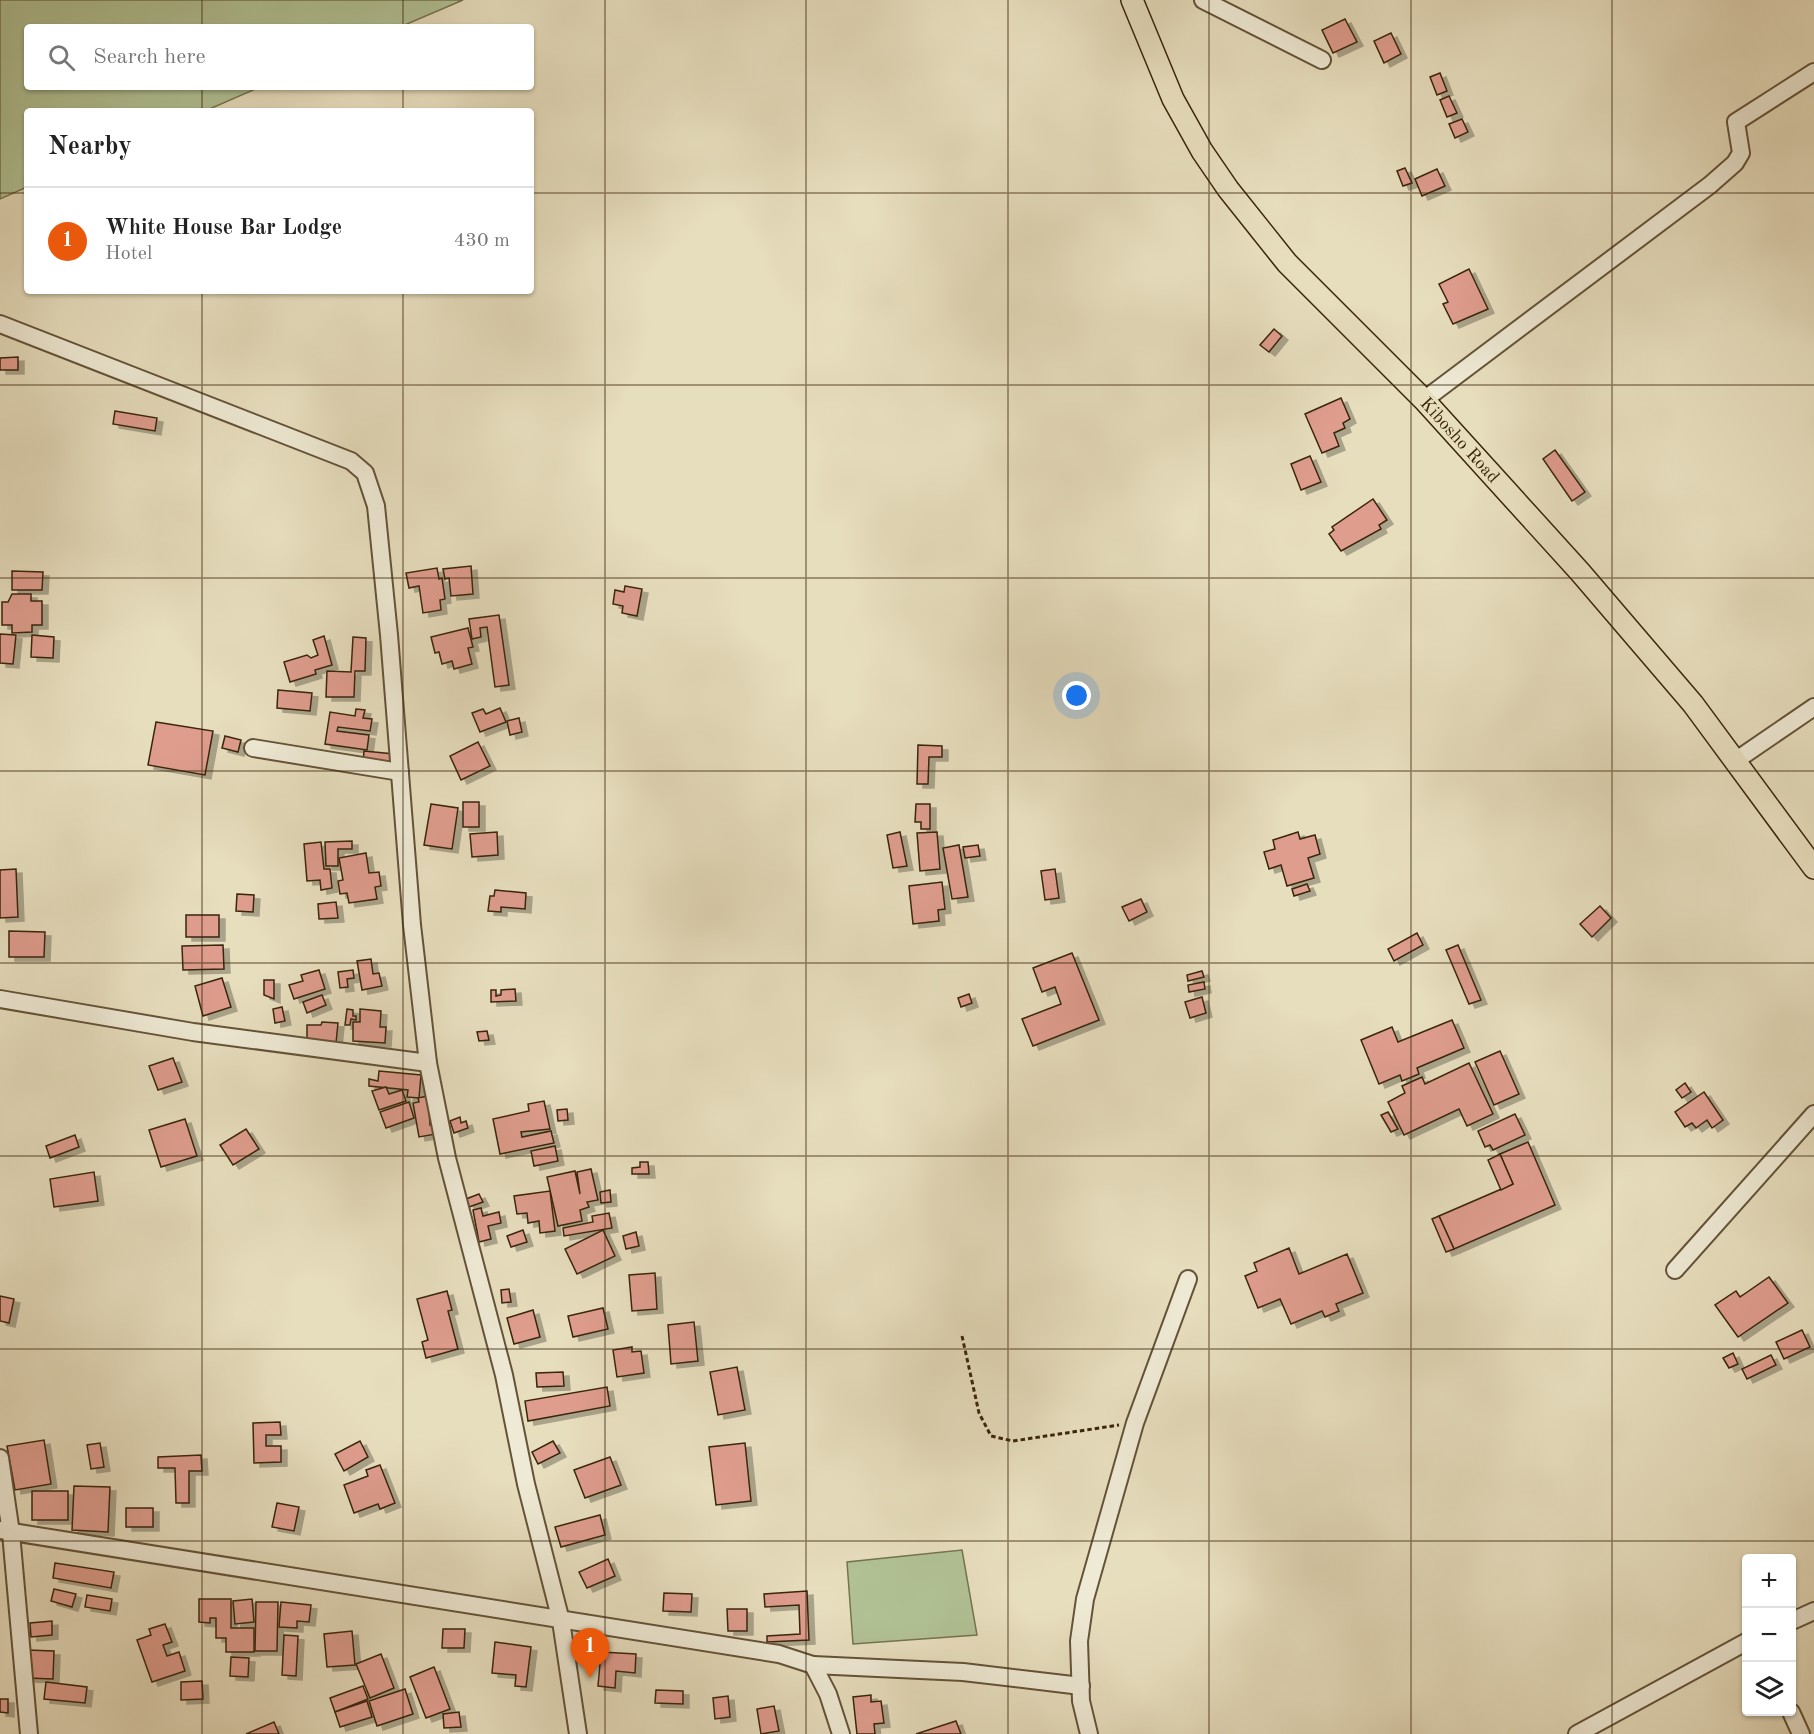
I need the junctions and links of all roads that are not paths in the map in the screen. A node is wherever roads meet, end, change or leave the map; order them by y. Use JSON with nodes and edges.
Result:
{"nodes":[{"id":1,"x":1132,"y":0,"type":"edge"},
{"id":2,"x":1203,"y":0,"type":"edge"},
{"id":3,"x":1322,"y":60,"type":"dead end"},
{"id":4,"x":1814,"y":72,"type":"edge"},
{"id":5,"x":0,"y":324,"type":"edge"},
{"id":6,"x":1424,"y":400,"type":"junction"},
{"id":7,"x":1814,"y":707,"type":"edge"},
{"id":8,"x":253,"y":748,"type":"dead end"},
{"id":9,"x":1735,"y":761,"type":"junction"},
{"id":10,"x":400,"y":772,"type":"junction"},
{"id":11,"x":1814,"y":868,"type":"edge"},
{"id":12,"x":0,"y":999,"type":"edge"},
{"id":13,"x":428,"y":1063,"type":"junction"},
{"id":14,"x":1814,"y":1114,"type":"edge"},
{"id":15,"x":1675,"y":1270,"type":"dead end"},
{"id":16,"x":1188,"y":1280,"type":"dead end"},
{"id":17,"x":0,"y":1458,"type":"edge"},
{"id":18,"x":6,"y":1532,"type":"edge"},
{"id":19,"x":1814,"y":1611,"type":"edge"},
{"id":20,"x":1796,"y":1619,"type":"edge"},
{"id":21,"x":561,"y":1621,"type":"junction"},
{"id":22,"x":1742,"y":1644,"type":"edge"},
{"id":23,"x":813,"y":1665,"type":"junction"},
{"id":24,"x":1081,"y":1686,"type":"junction"},
{"id":25,"x":1793,"y":1716,"type":"edge"},
{"id":26,"x":29,"y":1734,"type":"edge"},
{"id":27,"x":578,"y":1734,"type":"edge"},
{"id":28,"x":841,"y":1734,"type":"edge"},
{"id":29,"x":1089,"y":1734,"type":"edge"},
{"id":30,"x":1577,"y":1734,"type":"edge"},
{"id":31,"x":1801,"y":1734,"type":"edge"}],
"edges":[{"from":1,"to":6,"type":"main road","name":"Kibosho Road"},
{"from":2,"to":3,"type":"street"},
{"from":4,"to":6,"type":"street"},
{"from":5,"to":10,"type":"street"},
{"from":6,"to":9,"type":"main road","name":"Kibosho Road"},
{"from":7,"to":9,"type":"street"},
{"from":8,"to":10,"type":"street"},
{"from":9,"to":11,"type":"main road","name":"Kibosho Road"},
{"from":10,"to":13,"type":"street"},
{"from":12,"to":13,"type":"street"},
{"from":13,"to":21,"type":"street"},
{"from":14,"to":15,"type":"street"},
{"from":16,"to":24,"type":"street"},
{"from":17,"to":18,"type":"street"},
{"from":18,"to":21,"type":"street"},
{"from":18,"to":26,"type":"street"},
{"from":19,"to":20,"type":"street"},
{"from":21,"to":23,"type":"street"},
{"from":21,"to":27,"type":"street"},
{"from":22,"to":30,"type":"street"},
{"from":23,"to":24,"type":"street"},
{"from":23,"to":28,"type":"street"},
{"from":24,"to":29,"type":"street"},
{"from":25,"to":31,"type":"street"}]}
